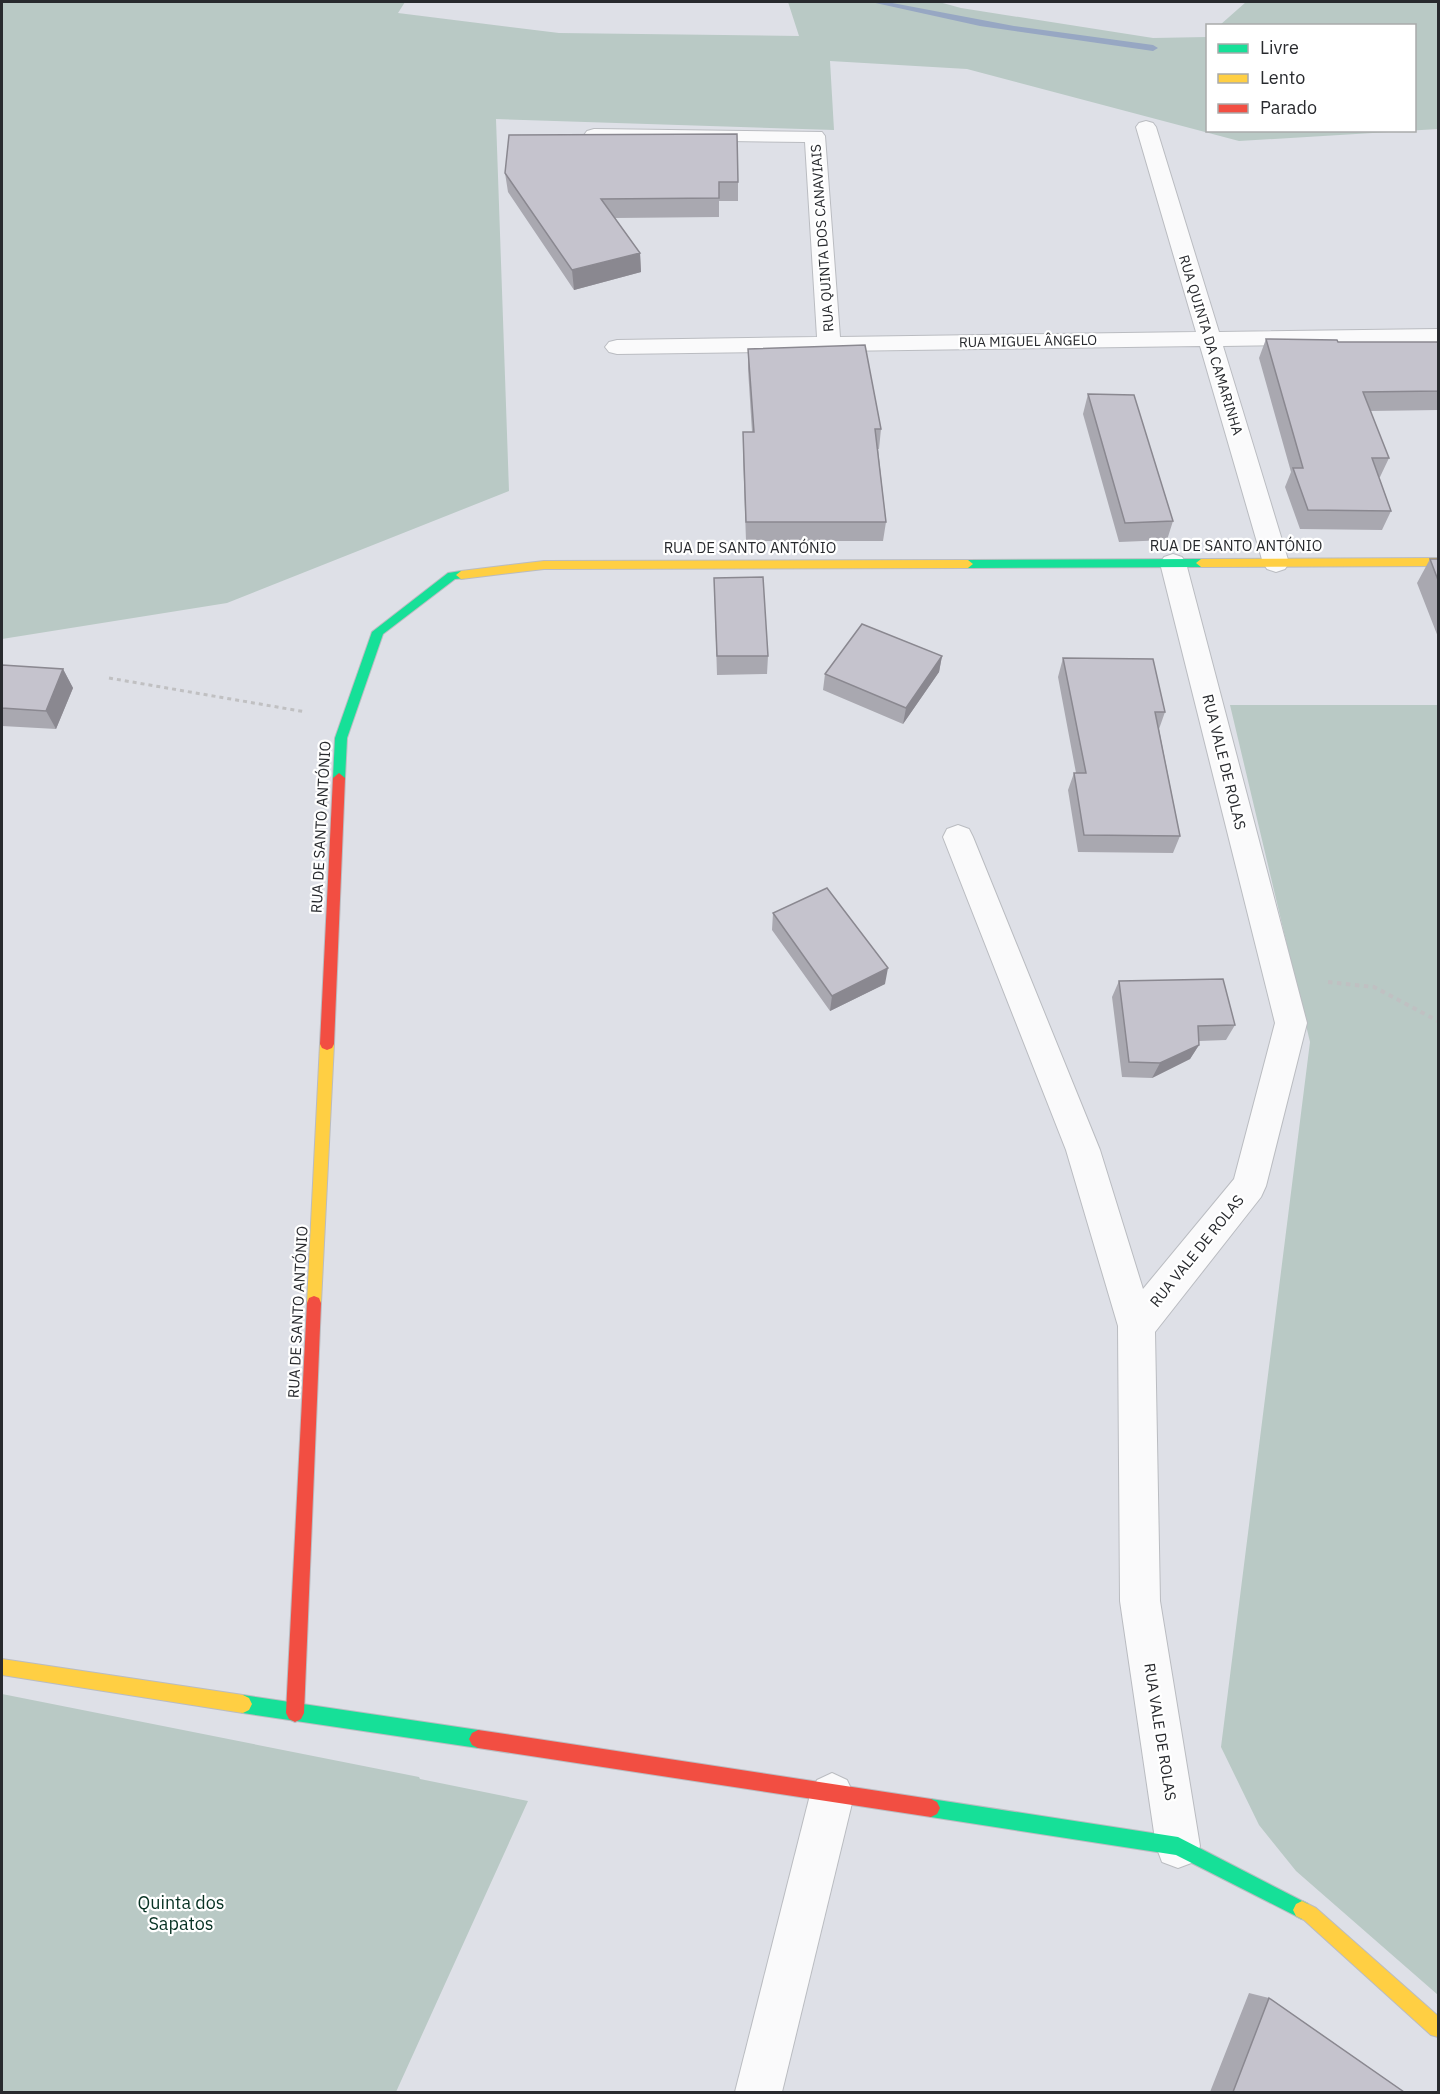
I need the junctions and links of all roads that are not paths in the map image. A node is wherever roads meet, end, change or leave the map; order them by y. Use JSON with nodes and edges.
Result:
{"nodes":[{"id":1,"x":1146,"y":127,"type":"dead end"},
{"id":2,"x":594,"y":135,"type":"edge"},
{"id":3,"x":1438,"y":336,"type":"edge"},
{"id":4,"x":1209,"y":338,"type":"junction"},
{"id":5,"x":830,"y":344,"type":"junction"},
{"id":6,"x":617,"y":347,"type":"dead end"},
{"id":7,"x":1276,"y":562,"type":"junction"},
{"id":8,"x":1438,"y":562,"type":"edge"},
{"id":9,"x":1173,"y":563,"type":"junction"},
{"id":10,"x":958,"y":837,"type":"dead end"},
{"id":11,"x":1136,"y":1326,"type":"junction"},
{"id":12,"x":2,"y":1667,"type":"edge"},
{"id":13,"x":295,"y":1713,"type":"junction"},
{"id":14,"x":832,"y":1795,"type":"junction"},
{"id":15,"x":1178,"y":1846,"type":"junction"},
{"id":16,"x":1438,"y":2028,"type":"edge"},
{"id":17,"x":758,"y":2092,"type":"edge"}],
"edges":[{"from":1,"to":4,"type":"street","name":"RUA QUINTA DA CAMARINHA"},
{"from":2,"to":5,"type":"street","name":"RUA QUINTA DOS CANAVIAIS"},
{"from":3,"to":4,"type":"street","name":"RUA MIGUEL ÂNGELO"},
{"from":4,"to":5,"type":"street","name":"RUA MIGUEL ÂNGELO"},
{"from":4,"to":7,"type":"street","name":"RUA QUINTA DA CAMARINHA"},
{"from":5,"to":6,"type":"street","name":"RUA MIGUEL ÂNGELO"},
{"from":7,"to":8,"type":"street","name":"RUA DE SANTO ANTÓNIO"},
{"from":7,"to":9,"type":"street","name":"RUA DE SANTO ANTÓNIO"},
{"from":9,"to":11,"type":"street","name":"RUA VALE DE ROLAS"},
{"from":9,"to":13,"type":"street","name":"RUA DE SANTO ANTÓNIO"},
{"from":10,"to":11,"type":"street"},
{"from":11,"to":15,"type":"street","name":"RUA VALE DE ROLAS"},
{"from":12,"to":13,"type":"street"},
{"from":13,"to":14,"type":"street"},
{"from":14,"to":15,"type":"street"},
{"from":14,"to":17,"type":"street"},
{"from":15,"to":16,"type":"street"}]}
